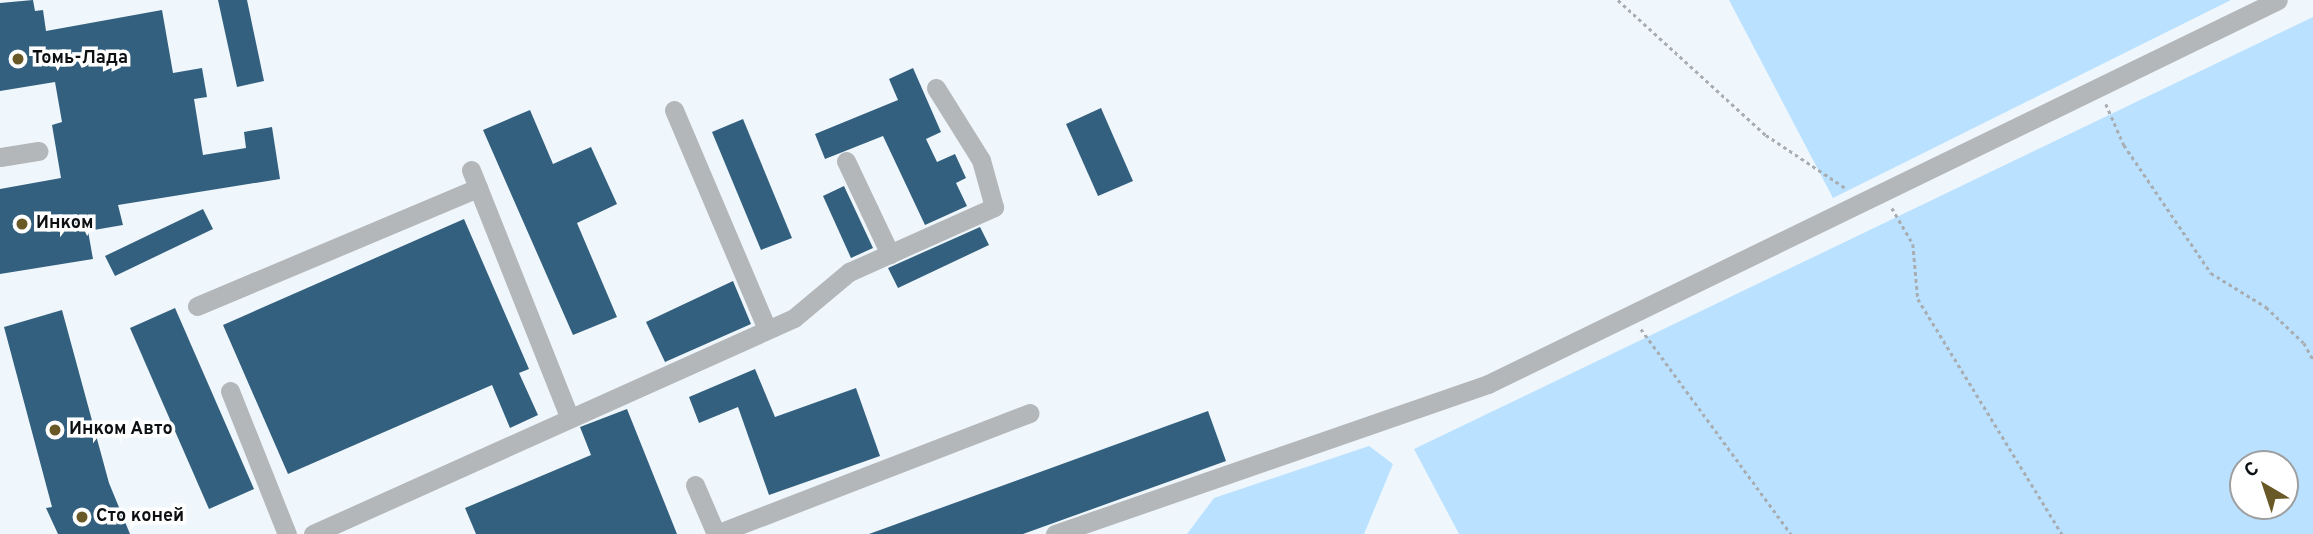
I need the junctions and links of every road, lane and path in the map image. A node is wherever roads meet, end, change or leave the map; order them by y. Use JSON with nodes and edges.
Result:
{"nodes":[{"id":1,"x":1618,"y":0,"type":"edge"},
{"id":2,"x":2278,"y":0,"type":"edge"},
{"id":3,"x":936,"y":88,"type":"dead end"},
{"id":4,"x":2099,"y":89,"type":"junction"},
{"id":5,"x":674,"y":110,"type":"dead end"},
{"id":6,"x":38,"y":151,"type":"dead end"},
{"id":7,"x":0,"y":157,"type":"edge"},
{"id":8,"x":846,"y":161,"type":"dead end"},
{"id":9,"x":1884,"y":192,"type":"junction"},
{"id":10,"x":1863,"y":203,"type":"junction"},
{"id":11,"x":890,"y":254,"type":"junction"},
{"id":12,"x":197,"y":306,"type":"dead end"},
{"id":13,"x":1631,"y":315,"type":"junction"},
{"id":14,"x":767,"y":329,"type":"junction"},
{"id":15,"x":2313,"y":359,"type":"edge"},
{"id":16,"x":230,"y":391,"type":"dead end"},
{"id":17,"x":1029,"y":413,"type":"dead end"},
{"id":18,"x":569,"y":416,"type":"junction"},
{"id":19,"x":695,"y":485,"type":"dead end"},
{"id":20,"x":287,"y":534,"type":"edge"},
{"id":21,"x":313,"y":534,"type":"edge"},
{"id":22,"x":716,"y":534,"type":"edge"},
{"id":23,"x":1055,"y":534,"type":"edge"},
{"id":24,"x":1791,"y":534,"type":"edge"},
{"id":25,"x":2062,"y":534,"type":"edge"}],
"edges":[{"from":1,"to":10,"type":"path"},
{"from":2,"to":4,"type":"street"},
{"from":3,"to":11,"type":"street"},
{"from":4,"to":9,"type":"street"},
{"from":4,"to":15,"type":"path"},
{"from":5,"to":14,"type":"street"},
{"from":6,"to":7,"type":"street"},
{"from":8,"to":11,"type":"street"},
{"from":9,"to":10,"type":"street"},
{"from":9,"to":25,"type":"path"},
{"from":10,"to":13,"type":"street"},
{"from":11,"to":14,"type":"street"},
{"from":12,"to":18,"type":"street"},
{"from":13,"to":23,"type":"street"},
{"from":13,"to":24,"type":"path"},
{"from":14,"to":18,"type":"street"},
{"from":16,"to":20,"type":"street"},
{"from":17,"to":22,"type":"street"},
{"from":18,"to":21,"type":"street"},
{"from":19,"to":22,"type":"street"}]}
